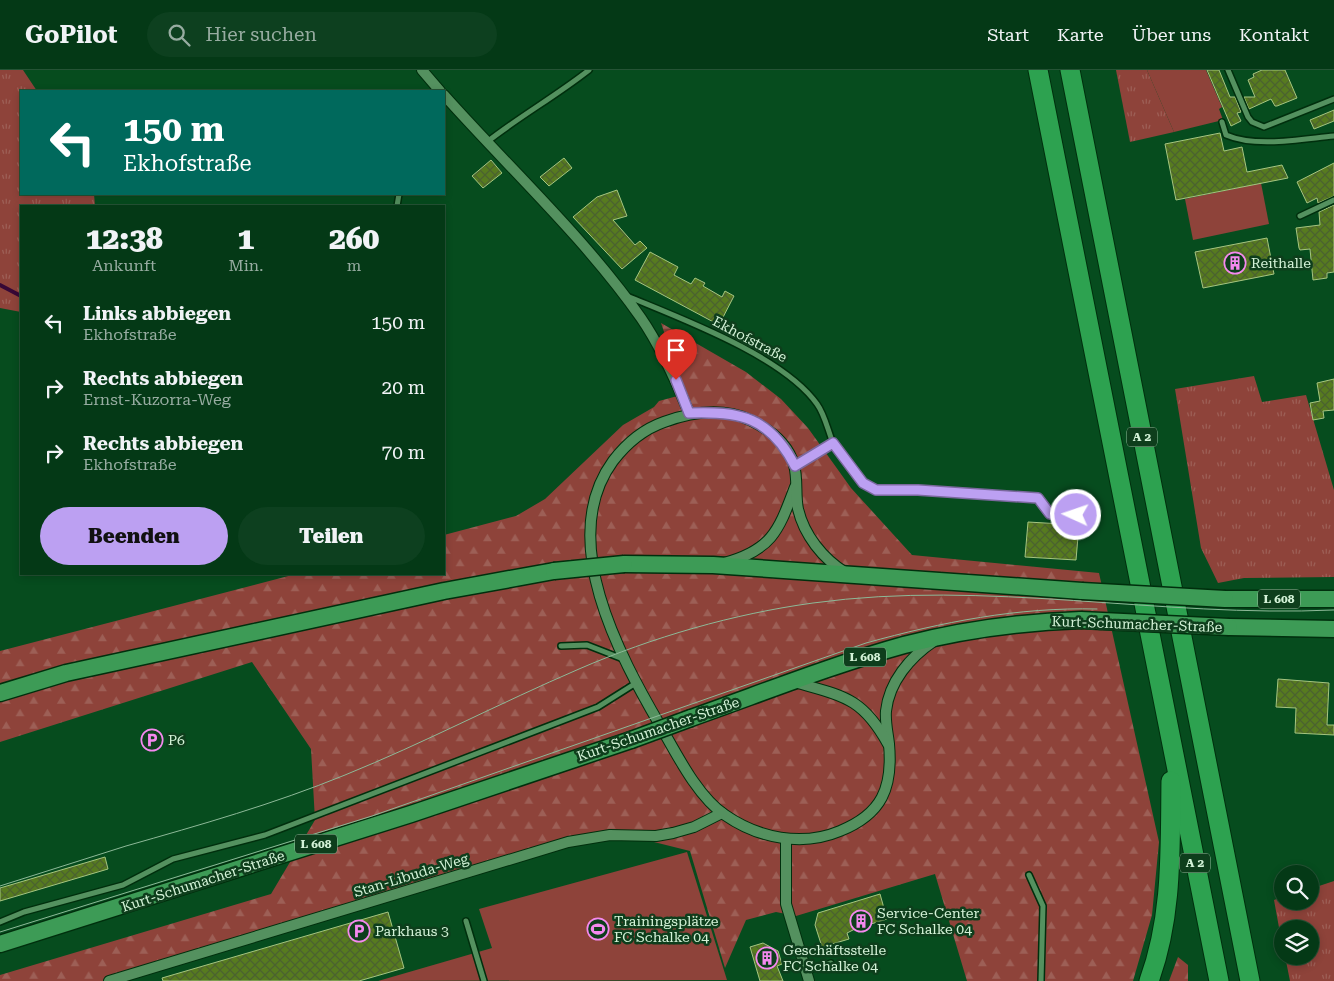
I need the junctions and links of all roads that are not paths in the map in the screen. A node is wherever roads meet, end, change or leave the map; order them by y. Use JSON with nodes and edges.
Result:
{"nodes":[{"id":1,"x":422,"y":70,"type":"edge"},
{"id":2,"x":589,"y":70,"type":"edge"},
{"id":3,"x":1038,"y":70,"type":"edge"},
{"id":4,"x":1070,"y":70,"type":"edge"},
{"id":5,"x":1228,"y":70,"type":"edge"},
{"id":6,"x":438,"y":90,"type":"edge"},
{"id":7,"x":445,"y":98,"type":"edge"},
{"id":8,"x":1334,"y":99,"type":"edge"},
{"id":9,"x":1222,"y":122,"type":"dead end"},
{"id":10,"x":1334,"y":136,"type":"edge"},
{"id":11,"x":486,"y":142,"type":"junction"},
{"id":12,"x":1334,"y":200,"type":"edge"},
{"id":13,"x":1300,"y":216,"type":"dead end"},
{"id":14,"x":622,"y":294,"type":"junction"},
{"id":15,"x":689,"y":413,"type":"junction"},
{"id":16,"x":833,"y":443,"type":"junction"},
{"id":17,"x":795,"y":466,"type":"junction"},
{"id":18,"x":796,"y":483,"type":"junction"},
{"id":19,"x":1076,"y":515,"type":"dead end"},
{"id":20,"x":713,"y":566,"type":"junction"},
{"id":21,"x":851,"y":576,"type":"junction"},
{"id":22,"x":1334,"y":599,"type":"edge"},
{"id":23,"x":1334,"y":629,"type":"edge"},
{"id":24,"x":939,"y":637,"type":"junction"},
{"id":25,"x":561,"y":646,"type":"dead end"},
{"id":26,"x":624,"y":659,"type":"junction"},
{"id":27,"x":794,"y":682,"type":"junction"},
{"id":28,"x":636,"y":683,"type":"junction"},
{"id":29,"x":0,"y":693,"type":"edge"},
{"id":30,"x":1171,"y":744,"type":"junction"},
{"id":31,"x":889,"y":747,"type":"junction"},
{"id":32,"x":722,"y":813,"type":"junction"},
{"id":33,"x":786,"y":839,"type":"junction"},
{"id":34,"x":1030,"y":875,"type":"dead end"},
{"id":35,"x":466,"y":921,"type":"dead end"},
{"id":36,"x":0,"y":922,"type":"edge"},
{"id":37,"x":0,"y":944,"type":"edge"},
{"id":38,"x":831,"y":963,"type":"dead end"},
{"id":39,"x":807,"y":976,"type":"edge"},
{"id":40,"x":109,"y":981,"type":"edge"},
{"id":41,"x":484,"y":981,"type":"edge"},
{"id":42,"x":1041,"y":981,"type":"edge"},
{"id":43,"x":1149,"y":981,"type":"edge"},
{"id":44,"x":1219,"y":981,"type":"edge"},
{"id":45,"x":1250,"y":981,"type":"edge"}],
"edges":[{"from":1,"to":6,"type":"street","name":"Ekhofstraße"},
{"from":2,"to":11,"type":"lane"},
{"from":3,"to":30,"type":"highway","number":"A 2"},
{"from":4,"to":45,"type":"highway","number":"A 2"},
{"from":5,"to":8,"type":"lane"},
{"from":7,"to":11,"type":"street","name":"Ekhofstraße"},
{"from":9,"to":10,"type":"lane"},
{"from":11,"to":14,"type":"street","name":"Ekhofstraße"},
{"from":12,"to":13,"type":"lane"},
{"from":14,"to":15,"type":"street","name":"Ekhofstraße"},
{"from":14,"to":16,"type":"lane","name":"Ekhofstraße"},
{"from":15,"to":17,"type":"street"},
{"from":15,"to":26,"type":"street"},
{"from":16,"to":17,"type":"lane"},
{"from":16,"to":19,"type":"lane","name":"Ekhofstraße"},
{"from":17,"to":18,"type":"street"},
{"from":18,"to":20,"type":"street"},
{"from":18,"to":21,"type":"street"},
{"from":20,"to":21,"type":"main road","name":"Kurt-Schumacher-Straße","number":"L 608"},
{"from":20,"to":29,"type":"main road","name":"Kurt-Schumacher-Straße","number":"L 608","bridge":true},
{"from":21,"to":22,"type":"main road","name":"Kurt-Schumacher-Straße","number":"L 608","bridge":true},
{"from":23,"to":24,"type":"main road","name":"Kurt-Schumacher-Straße","number":"L 608","bridge":true},
{"from":24,"to":27,"type":"main road","name":"Kurt-Schumacher-Straße","number":"L 608"},
{"from":24,"to":31,"type":"street"},
{"from":25,"to":26,"type":"lane"},
{"from":26,"to":28,"type":"street"},
{"from":27,"to":31,"type":"street"},
{"from":27,"to":37,"type":"main road","name":"Kurt-Schumacher-Straße","number":"L 608","bridge":true},
{"from":28,"to":32,"type":"street"},
{"from":28,"to":36,"type":"lane"},
{"from":30,"to":43,"type":"highway"},
{"from":30,"to":44,"type":"highway","number":"A 2"},
{"from":31,"to":33,"type":"street"},
{"from":32,"to":33,"type":"street"},
{"from":32,"to":40,"type":"street","name":"Stan-Libuda-Weg"},
{"from":33,"to":39,"type":"street"},
{"from":34,"to":42,"type":"lane"},
{"from":35,"to":41,"type":"lane"},
{"from":38,"to":39,"type":"lane"}]}
